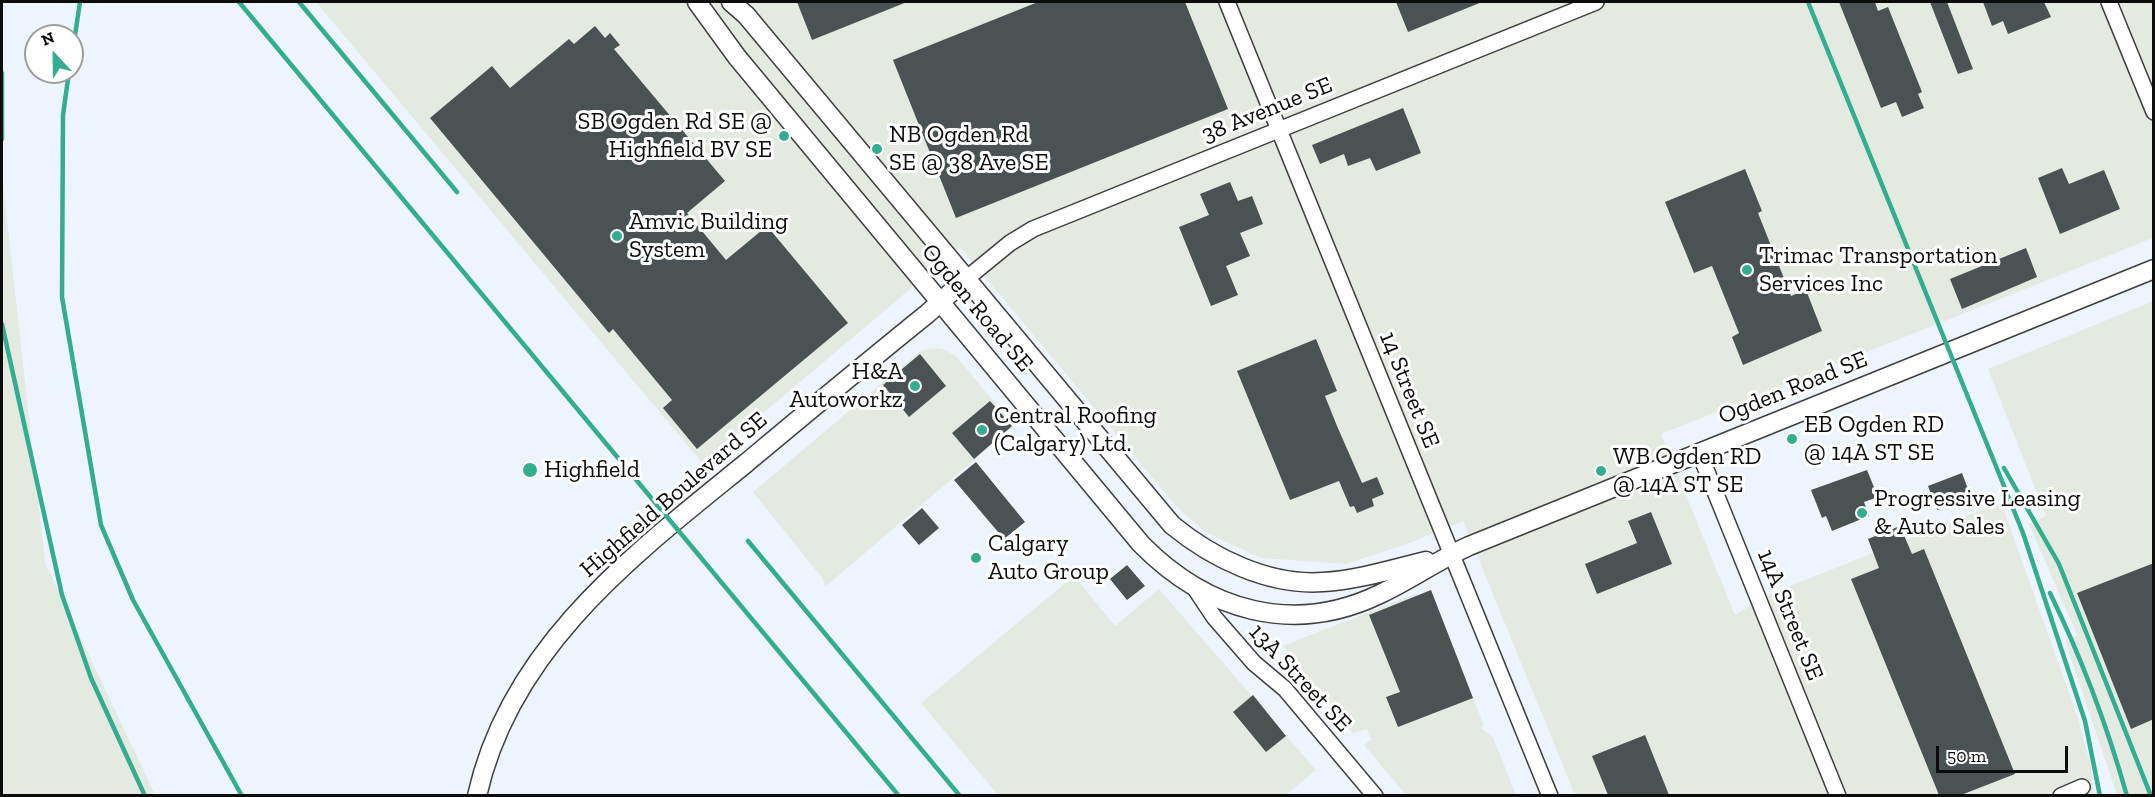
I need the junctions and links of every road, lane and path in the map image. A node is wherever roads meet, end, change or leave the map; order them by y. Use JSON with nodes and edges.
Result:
{"nodes":[{"id":1,"x":698,"y":2,"type":"edge"},
{"id":2,"x":731,"y":2,"type":"edge"},
{"id":3,"x":1227,"y":2,"type":"edge"},
{"id":4,"x":1596,"y":2,"type":"edge"},
{"id":5,"x":2109,"y":2,"type":"edge"},
{"id":6,"x":2154,"y":112,"type":"edge"},
{"id":7,"x":1279,"y":129,"type":"junction"},
{"id":8,"x":2154,"y":269,"type":"edge"},
{"id":9,"x":966,"y":279,"type":"junction"},
{"id":10,"x":941,"y":303,"type":"junction"},
{"id":11,"x":1699,"y":452,"type":"junction"},
{"id":12,"x":1451,"y":554,"type":"junction"},
{"id":13,"x":1196,"y":590,"type":"junction"},
{"id":14,"x":2082,"y":787,"type":"dead end"},
{"id":15,"x":477,"y":795,"type":"edge"},
{"id":16,"x":1375,"y":795,"type":"edge"},
{"id":17,"x":1550,"y":795,"type":"edge"},
{"id":18,"x":1838,"y":795,"type":"edge"},
{"id":19,"x":2061,"y":795,"type":"edge"}],
"edges":[{"from":1,"to":10,"type":"street","name":"Ogden Road SE"},
{"from":2,"to":9,"type":"street","name":"Ogden Road SE"},
{"from":3,"to":7,"type":"street","name":"14 Street SE"},
{"from":4,"to":7,"type":"street","name":"38 Avenue SE"},
{"from":5,"to":6,"type":"street"},
{"from":7,"to":9,"type":"street","name":"38 Avenue SE"},
{"from":7,"to":12,"type":"street","name":"14 Street SE"},
{"from":8,"to":11,"type":"street","name":"Ogden Road SE"},
{"from":9,"to":10,"type":"street","name":"Highfield Boulevard SE"},
{"from":9,"to":12,"type":"street","name":"Ogden Road SE"},
{"from":10,"to":13,"type":"street","name":"Ogden Road SE"},
{"from":10,"to":15,"type":"street","name":"Highfield Boulevard SE"},
{"from":11,"to":12,"type":"street","name":"Ogden Road SE"},
{"from":11,"to":18,"type":"street","name":"14A Street SE"},
{"from":12,"to":13,"type":"street","name":"Ogden Road SE"},
{"from":12,"to":17,"type":"street","name":"14 Street SE"},
{"from":13,"to":16,"type":"street","name":"13A Street SE"},
{"from":14,"to":19,"type":"street"}]}
